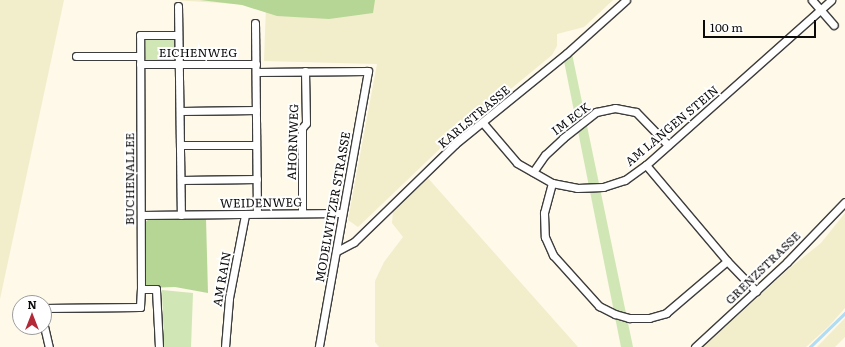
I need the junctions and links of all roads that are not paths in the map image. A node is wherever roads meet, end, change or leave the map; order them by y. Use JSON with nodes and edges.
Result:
{"nodes":[{"id":1,"x":626,"y":0,"type":"edge"},
{"id":2,"x":812,"y":0,"type":"edge"},
{"id":3,"x":831,"y":0,"type":"edge"},
{"id":4,"x":178,"y":6,"type":"dead end"},
{"id":5,"x":822,"y":11,"type":"junction"},
{"id":6,"x":255,"y":23,"type":"dead end"},
{"id":7,"x":834,"y":25,"type":"dead end"},
{"id":8,"x":178,"y":34,"type":"junction"},
{"id":9,"x":76,"y":56,"type":"dead end"},
{"id":10,"x":140,"y":60,"type":"junction"},
{"id":11,"x":179,"y":64,"type":"junction"},
{"id":12,"x":256,"y":64,"type":"junction"},
{"id":13,"x":257,"y":72,"type":"junction"},
{"id":14,"x":306,"y":72,"type":"junction"},
{"id":15,"x":256,"y":110,"type":"junction"},
{"id":16,"x":181,"y":111,"type":"junction"},
{"id":17,"x":484,"y":123,"type":"junction"},
{"id":18,"x":180,"y":145,"type":"junction"},
{"id":19,"x":256,"y":145,"type":"junction"},
{"id":20,"x":668,"y":145,"type":"junction"},
{"id":21,"x":646,"y":165,"type":"junction"},
{"id":22,"x":533,"y":172,"type":"junction"},
{"id":23,"x":257,"y":179,"type":"junction"},
{"id":24,"x":180,"y":180,"type":"junction"},
{"id":25,"x":552,"y":183,"type":"junction"},
{"id":26,"x":845,"y":202,"type":"edge"},
{"id":27,"x":257,"y":213,"type":"junction"},
{"id":28,"x":302,"y":213,"type":"junction"},
{"id":29,"x":342,"y":213,"type":"junction"},
{"id":30,"x":141,"y":215,"type":"junction"},
{"id":31,"x":181,"y":215,"type":"junction"},
{"id":32,"x":245,"y":215,"type":"junction"},
{"id":33,"x":337,"y":251,"type":"junction"},
{"id":34,"x":728,"y":261,"type":"junction"},
{"id":35,"x":141,"y":289,"type":"junction"},
{"id":36,"x":756,"y":291,"type":"junction"},
{"id":37,"x":52,"y":308,"type":"edge"},
{"id":38,"x":46,"y":335,"type":"edge"},
{"id":39,"x":49,"y":347,"type":"edge"},
{"id":40,"x":159,"y":347,"type":"edge"},
{"id":41,"x":225,"y":347,"type":"edge"},
{"id":42,"x":319,"y":347,"type":"edge"},
{"id":43,"x":695,"y":347,"type":"edge"}],
"edges":[{"from":1,"to":17,"type":"street","name":"KARLSTRASSE"},
{"from":2,"to":5,"type":"street"},
{"from":3,"to":5,"type":"street","name":"AM LANGEN STEIN"},
{"from":4,"to":8,"type":"street"},
{"from":5,"to":7,"type":"street"},
{"from":5,"to":20,"type":"street","name":"AM LANGEN STEIN"},
{"from":6,"to":12,"type":"street"},
{"from":8,"to":10,"type":"street","name":"BUCHENALLEE"},
{"from":8,"to":11,"type":"street"},
{"from":9,"to":10,"type":"street","name":"EICHENWEG"},
{"from":10,"to":11,"type":"street","name":"EICHENWEG"},
{"from":10,"to":30,"type":"street","name":"BUCHENALLEE"},
{"from":11,"to":12,"type":"street","name":"EICHENWEG"},
{"from":11,"to":16,"type":"street"},
{"from":12,"to":13,"type":"street"},
{"from":13,"to":14,"type":"street"},
{"from":13,"to":15,"type":"street"},
{"from":14,"to":28,"type":"street","name":"AHORNWEG"},
{"from":14,"to":29,"type":"street","name":"MODELWITZER STRASSE"},
{"from":15,"to":16,"type":"street"},
{"from":15,"to":19,"type":"street"},
{"from":16,"to":18,"type":"street"},
{"from":17,"to":22,"type":"street","name":"AM LANGEN STEIN"},
{"from":17,"to":33,"type":"street","name":"KARLSTRASSE"},
{"from":18,"to":19,"type":"street"},
{"from":18,"to":24,"type":"street"},
{"from":19,"to":23,"type":"street"},
{"from":20,"to":21,"type":"street","name":"AM LANGEN STEIN"},
{"from":20,"to":22,"type":"street","name":"IM ECK"},
{"from":21,"to":25,"type":"street","name":"AM LANGEN STEIN"},
{"from":21,"to":34,"type":"street"},
{"from":22,"to":25,"type":"street","name":"AM LANGEN STEIN"},
{"from":23,"to":24,"type":"street"},
{"from":23,"to":27,"type":"street"},
{"from":24,"to":31,"type":"street"},
{"from":25,"to":34,"type":"street"},
{"from":26,"to":36,"type":"street","name":"GRENZSTRASSE"},
{"from":27,"to":28,"type":"street","name":"WEIDENWEG"},
{"from":27,"to":32,"type":"street","name":"WEIDENWEG"},
{"from":28,"to":29,"type":"street","name":"WEIDENWEG"},
{"from":29,"to":33,"type":"street","name":"MODELWITZER STRASSE"},
{"from":30,"to":31,"type":"street","name":"WEIDENWEG"},
{"from":30,"to":35,"type":"street","name":"BUCHENALLEE"},
{"from":31,"to":32,"type":"street","name":"WEIDENWEG"},
{"from":32,"to":41,"type":"street","name":"AM RAIN"},
{"from":33,"to":42,"type":"street","name":"MODELWITZER STRASSE"},
{"from":34,"to":36,"type":"street"},
{"from":35,"to":37,"type":"street","name":"BUCHENALLEE"},
{"from":35,"to":40,"type":"street"},
{"from":36,"to":43,"type":"street","name":"GRENZSTRASSE"},
{"from":38,"to":39,"type":"street"}]}
